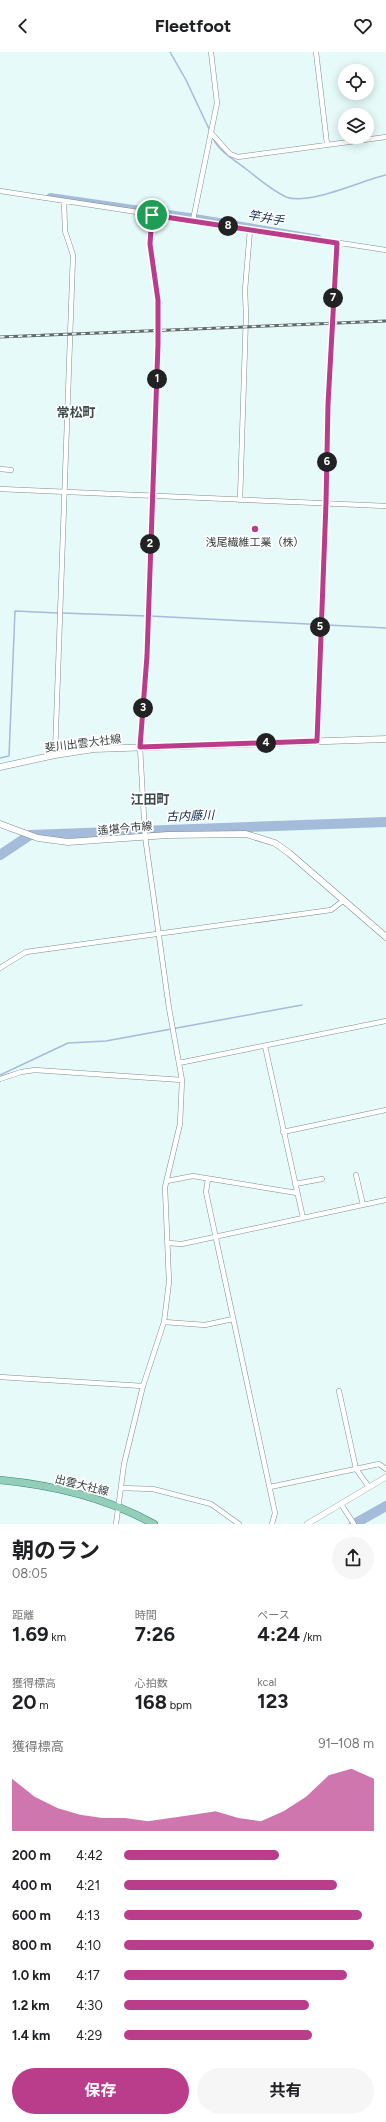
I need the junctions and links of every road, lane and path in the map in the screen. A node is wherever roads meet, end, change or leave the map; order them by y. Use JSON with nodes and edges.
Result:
{"nodes":[{"id":1,"x":211,"y":52,"type":"edge"},
{"id":2,"x":316,"y":52,"type":"edge"},
{"id":3,"x":212,"y":134,"type":"junction"},
{"id":4,"x":386,"y":137,"type":"edge"},
{"id":5,"x":327,"y":144,"type":"junction"},
{"id":6,"x":0,"y":191,"type":"edge"},
{"id":7,"x":64,"y":201,"type":"junction"},
{"id":8,"x":152,"y":215,"type":"junction"},
{"id":9,"x":193,"y":220,"type":"junction"},
{"id":10,"x":250,"y":230,"type":"junction"},
{"id":11,"x":337,"y":243,"type":"junction"},
{"id":12,"x":386,"y":250,"type":"edge"},
{"id":13,"x":0,"y":469,"type":"edge"},
{"id":14,"x":11,"y":470,"type":"dead end"},
{"id":15,"x":0,"y":489,"type":"edge"},
{"id":16,"x":64,"y":492,"type":"junction"},
{"id":17,"x":152,"y":496,"type":"junction"},
{"id":18,"x":240,"y":500,"type":"junction"},
{"id":19,"x":326,"y":503,"type":"junction"},
{"id":20,"x":386,"y":506,"type":"edge"},
{"id":21,"x":386,"y":739,"type":"edge"},
{"id":22,"x":317,"y":741,"type":"junction"},
{"id":23,"x":140,"y":747,"type":"junction"},
{"id":24,"x":54,"y":755,"type":"junction"},
{"id":25,"x":0,"y":767,"type":"edge"},
{"id":26,"x":0,"y":824,"type":"edge"},
{"id":27,"x":145,"y":836,"type":"junction"},
{"id":28,"x":344,"y":900,"type":"junction"},
{"id":29,"x":159,"y":934,"type":"junction"},
{"id":30,"x":386,"y":937,"type":"edge"},
{"id":31,"x":0,"y":968,"type":"edge"},
{"id":32,"x":386,"y":1020,"type":"edge"},
{"id":33,"x":264,"y":1046,"type":"junction"},
{"id":34,"x":179,"y":1063,"type":"junction"},
{"id":35,"x":0,"y":1079,"type":"edge"},
{"id":36,"x":182,"y":1080,"type":"junction"},
{"id":37,"x":386,"y":1110,"type":"edge"},
{"id":38,"x":283,"y":1132,"type":"junction"},
{"id":39,"x":356,"y":1176,"type":"dead end"},
{"id":40,"x":208,"y":1179,"type":"junction"},
{"id":41,"x":322,"y":1179,"type":"dead end"},
{"id":42,"x":167,"y":1181,"type":"junction"},
{"id":43,"x":295,"y":1184,"type":"junction"},
{"id":44,"x":297,"y":1194,"type":"junction"},
{"id":45,"x":386,"y":1200,"type":"edge"},
{"id":46,"x":363,"y":1205,"type":"junction"},
{"id":47,"x":303,"y":1218,"type":"junction"},
{"id":48,"x":216,"y":1237,"type":"junction"},
{"id":49,"x":168,"y":1243,"type":"junction"},
{"id":50,"x":233,"y":1319,"type":"junction"},
{"id":51,"x":164,"y":1322,"type":"junction"},
{"id":52,"x":0,"y":1377,"type":"edge"},
{"id":53,"x":143,"y":1386,"type":"junction"},
{"id":54,"x":338,"y":1391,"type":"dead end"},
{"id":55,"x":356,"y":1469,"type":"junction"},
{"id":56,"x":386,"y":1469,"type":"edge"},
{"id":57,"x":386,"y":1477,"type":"edge"},
{"id":58,"x":0,"y":1480,"type":"edge"},
{"id":59,"x":270,"y":1487,"type":"junction"},
{"id":60,"x":369,"y":1487,"type":"junction"},
{"id":61,"x":121,"y":1488,"type":"junction"},
{"id":62,"x":341,"y":1504,"type":"junction"},
{"id":63,"x":118,"y":1506,"type":"junction"},
{"id":64,"x":116,"y":1524,"type":"edge"},
{"id":65,"x":154,"y":1524,"type":"edge"},
{"id":66,"x":239,"y":1524,"type":"edge"},
{"id":67,"x":272,"y":1524,"type":"edge"},
{"id":68,"x":307,"y":1524,"type":"edge"},
{"id":69,"x":354,"y":1524,"type":"edge"}],
"edges":[{"from":1,"to":3,"type":"street"},
{"from":2,"to":5,"type":"street"},
{"from":3,"to":5,"type":"street"},
{"from":3,"to":9,"type":"street"},
{"from":4,"to":5,"type":"street"},
{"from":6,"to":7,"type":"street"},
{"from":7,"to":8,"type":"street"},
{"from":7,"to":16,"type":"street"},
{"from":8,"to":9,"type":"street"},
{"from":8,"to":17,"type":"street"},
{"from":9,"to":10,"type":"street"},
{"from":10,"to":11,"type":"street"},
{"from":10,"to":18,"type":"street"},
{"from":11,"to":12,"type":"street"},
{"from":11,"to":19,"type":"street"},
{"from":13,"to":14,"type":"street"},
{"from":15,"to":16,"type":"street"},
{"from":16,"to":17,"type":"street"},
{"from":16,"to":24,"type":"street"},
{"from":17,"to":18,"type":"street"},
{"from":17,"to":23,"type":"street"},
{"from":18,"to":19,"type":"street"},
{"from":19,"to":20,"type":"street"},
{"from":19,"to":22,"type":"street"},
{"from":21,"to":22,"type":"main road","name":"斐川出雲大社線"},
{"from":22,"to":23,"type":"main road","name":"斐川出雲大社線"},
{"from":23,"to":24,"type":"main road","name":"斐川出雲大社線"},
{"from":23,"to":27,"type":"street"},
{"from":24,"to":25,"type":"main road","name":"斐川出雲大社線"},
{"from":26,"to":27,"type":"main road","name":"遙堪今市線"},
{"from":27,"to":28,"type":"main road","name":"遙堪今市線"},
{"from":27,"to":29,"type":"street"},
{"from":28,"to":29,"type":"street"},
{"from":28,"to":30,"type":"main road","name":"遙堪今市線"},
{"from":29,"to":31,"type":"street"},
{"from":29,"to":34,"type":"street"},
{"from":32,"to":33,"type":"street"},
{"from":33,"to":34,"type":"street"},
{"from":33,"to":38,"type":"street"},
{"from":34,"to":36,"type":"street"},
{"from":35,"to":36,"type":"street"},
{"from":36,"to":42,"type":"street"},
{"from":37,"to":38,"type":"street"},
{"from":38,"to":43,"type":"street"},
{"from":39,"to":46,"type":"street"},
{"from":40,"to":42,"type":"street"},
{"from":40,"to":44,"type":"street"},
{"from":40,"to":48,"type":"street"},
{"from":41,"to":43,"type":"street"},
{"from":42,"to":49,"type":"street"},
{"from":43,"to":44,"type":"street"},
{"from":44,"to":47,"type":"street"},
{"from":45,"to":46,"type":"street"},
{"from":46,"to":47,"type":"street"},
{"from":47,"to":48,"type":"street"},
{"from":48,"to":49,"type":"street"},
{"from":48,"to":50,"type":"street"},
{"from":49,"to":51,"type":"street"},
{"from":50,"to":51,"type":"street"},
{"from":50,"to":59,"type":"street"},
{"from":51,"to":53,"type":"street"},
{"from":52,"to":53,"type":"street"},
{"from":53,"to":61,"type":"street"},
{"from":54,"to":55,"type":"street"},
{"from":55,"to":56,"type":"street"},
{"from":55,"to":59,"type":"street"},
{"from":55,"to":60,"type":"street"},
{"from":57,"to":60,"type":"street"},
{"from":58,"to":63,"type":"main road","name":"出雲大社線"},
{"from":59,"to":67,"type":"street"},
{"from":60,"to":62,"type":"street"},
{"from":61,"to":63,"type":"street"},
{"from":61,"to":66,"type":"street"},
{"from":62,"to":68,"type":"street"},
{"from":62,"to":69,"type":"street"},
{"from":63,"to":64,"type":"street"},
{"from":63,"to":65,"type":"main road","name":"出雲大社線"}]}
